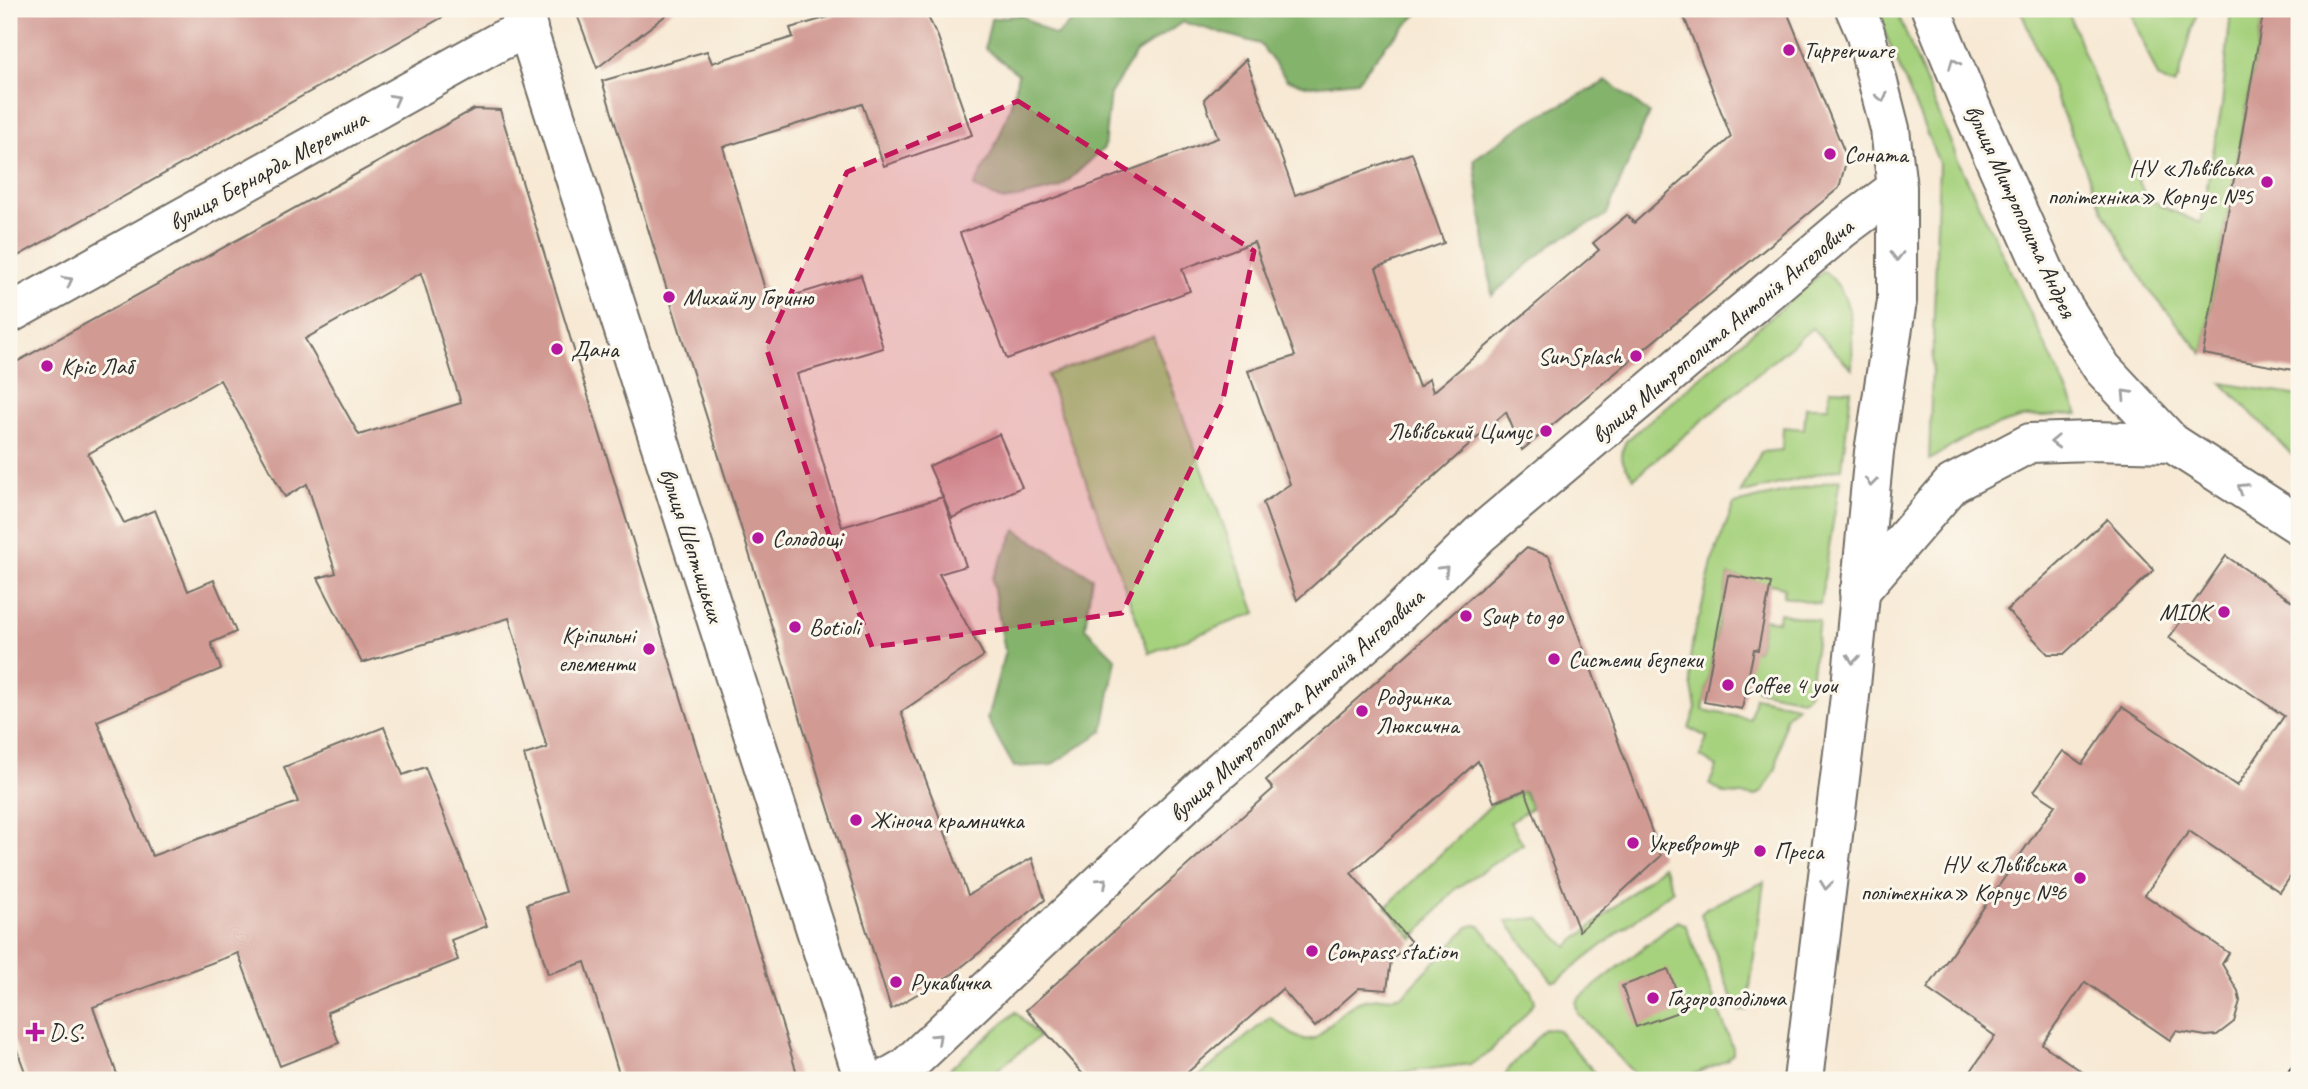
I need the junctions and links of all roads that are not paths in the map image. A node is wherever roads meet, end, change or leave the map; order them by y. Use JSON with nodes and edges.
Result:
{"nodes":[{"id":1,"x":1855,"y":9,"type":"edge"},
{"id":2,"x":1931,"y":9,"type":"edge"},
{"id":3,"x":525,"y":18,"type":"edge"},
{"id":4,"x":1898,"y":188,"type":"junction"},
{"id":5,"x":9,"y":314,"type":"edge"},
{"id":6,"x":2172,"y":443,"type":"junction"},
{"id":7,"x":2299,"y":525,"type":"edge"},
{"id":8,"x":1859,"y":592,"type":"junction"},
{"id":9,"x":864,"y":1080,"type":"edge"},
{"id":10,"x":884,"y":1080,"type":"edge"},
{"id":11,"x":1802,"y":1080,"type":"edge"}],
"edges":[{"from":1,"to":4,"type":"street","one_way":true},
{"from":6,"to":2,"type":"street","name":"вулиця Митрополита Андрея","one_way":true},
{"from":5,"to":3,"type":"street","name":"вулиця Бернарда Меретина","one_way":true},
{"from":3,"to":9,"type":"street","name":"вулиця Шептицьких"},
{"from":4,"to":8,"type":"street","name":"вулиця Митрополита Антонія Ангеловича","one_way":true},
{"from":10,"to":4,"type":"street","name":"вулиця Митрополита Антонія Ангеловича","one_way":true},
{"from":7,"to":6,"type":"street","name":"вулиця Митрополита Андрея","one_way":true},
{"from":6,"to":8,"type":"street","one_way":true},
{"from":8,"to":11,"type":"street","name":"вулиця Митрополита Антонія Ангеловича","one_way":true}]}
